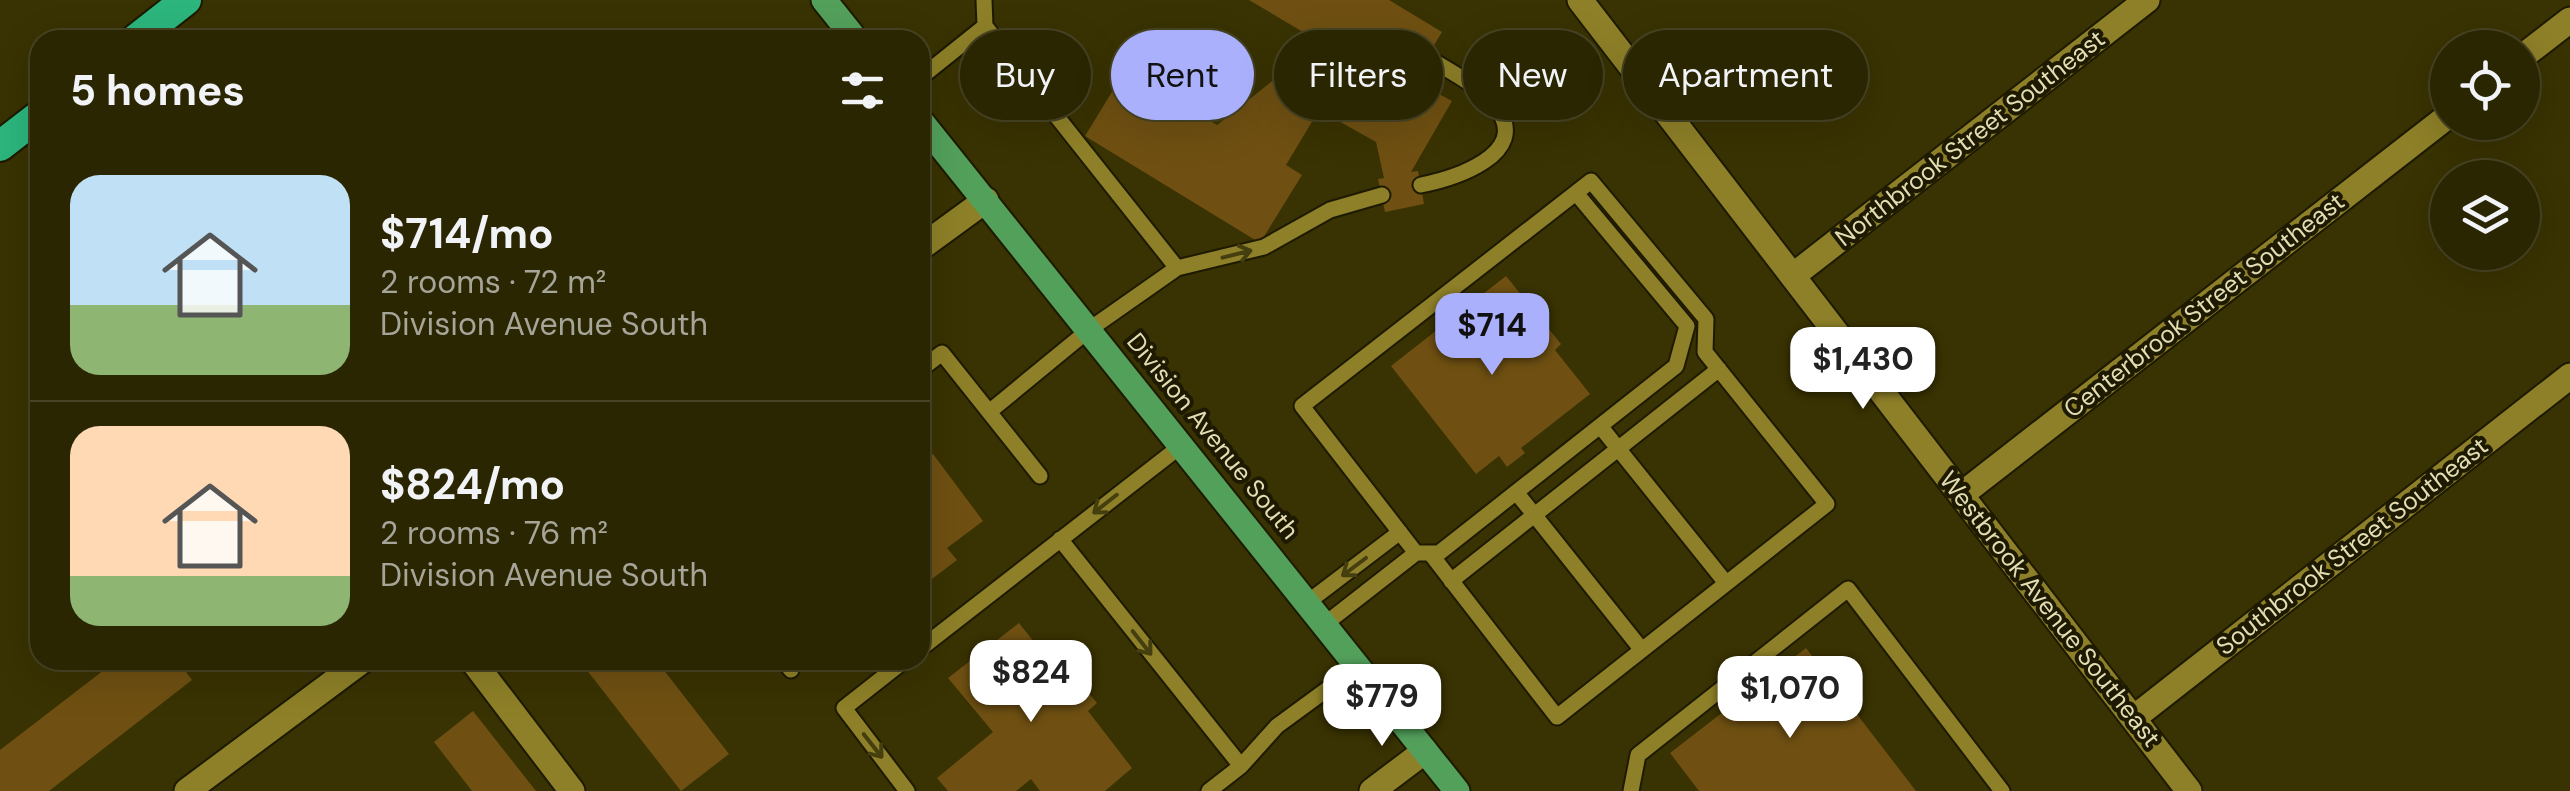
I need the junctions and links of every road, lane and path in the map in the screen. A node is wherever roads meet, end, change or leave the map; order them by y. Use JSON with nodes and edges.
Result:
{"nodes":[{"id":1,"x":186,"y":0,"type":"edge"},
{"id":2,"x":824,"y":0,"type":"edge"},
{"id":3,"x":984,"y":0,"type":"edge"},
{"id":4,"x":1580,"y":0,"type":"edge"},
{"id":5,"x":2147,"y":0,"type":"edge"},
{"id":6,"x":2570,"y":20,"type":"edge"},
{"id":7,"x":985,"y":26,"type":"junction"},
{"id":8,"x":148,"y":30,"type":"edge"},
{"id":9,"x":848,"y":30,"type":"edge"},
{"id":10,"x":2540,"y":43,"type":"edge"},
{"id":11,"x":1443,"y":67,"type":"edge"},
{"id":12,"x":930,"y":70,"type":"edge"},
{"id":13,"x":30,"y":123,"type":"edge"},
{"id":14,"x":2430,"y":130,"type":"edge"},
{"id":15,"x":930,"y":132,"type":"edge"},
{"id":16,"x":0,"y":146,"type":"edge"},
{"id":17,"x":1420,"y":186,"type":"dead end"},
{"id":18,"x":1576,"y":193,"type":"junction"},
{"id":19,"x":1382,"y":195,"type":"dead end"},
{"id":20,"x":986,"y":200,"type":"junction"},
{"id":21,"x":930,"y":241,"type":"edge"},
{"id":22,"x":1177,"y":268,"type":"junction"},
{"id":23,"x":1794,"y":275,"type":"junction"},
{"id":24,"x":1090,"y":329,"type":"junction"},
{"id":25,"x":930,"y":362,"type":"edge"},
{"id":26,"x":1719,"y":370,"type":"junction"},
{"id":27,"x":2570,"y":376,"type":"edge"},
{"id":28,"x":989,"y":412,"type":"junction"},
{"id":29,"x":1600,"y":426,"type":"junction"},
{"id":30,"x":1182,"y":445,"type":"junction"},
{"id":31,"x":1619,"y":449,"type":"junction"},
{"id":32,"x":1040,"y":476,"type":"dead end"},
{"id":33,"x":1516,"y":492,"type":"junction"},
{"id":34,"x":1960,"y":495,"type":"junction"},
{"id":35,"x":1534,"y":515,"type":"junction"},
{"id":36,"x":1400,"y":532,"type":"junction"},
{"id":37,"x":1060,"y":539,"type":"junction"},
{"id":38,"x":1423,"y":553,"type":"junction"},
{"id":39,"x":1451,"y":581,"type":"junction"},
{"id":40,"x":1726,"y":583,"type":"junction"},
{"id":41,"x":1308,"y":602,"type":"junction"},
{"id":42,"x":1326,"y":624,"type":"junction"},
{"id":43,"x":930,"y":640,"type":"edge"},
{"id":44,"x":1642,"y":650,"type":"junction"},
{"id":45,"x":1359,"y":666,"type":"junction"},
{"id":46,"x":350,"y":670,"type":"edge"},
{"id":47,"x":480,"y":670,"type":"edge"},
{"id":48,"x":893,"y":670,"type":"edge"},
{"id":49,"x":2135,"y":717,"type":"junction"},
{"id":50,"x":1425,"y":751,"type":"junction"},
{"id":51,"x":1240,"y":766,"type":"junction"},
{"id":52,"x":187,"y":791,"type":"edge"},
{"id":53,"x":572,"y":791,"type":"edge"},
{"id":54,"x":908,"y":791,"type":"edge"},
{"id":55,"x":1209,"y":791,"type":"edge"},
{"id":56,"x":1372,"y":791,"type":"edge"},
{"id":57,"x":1456,"y":791,"type":"edge"},
{"id":58,"x":1631,"y":791,"type":"edge"},
{"id":59,"x":2002,"y":791,"type":"edge"},
{"id":60,"x":2190,"y":791,"type":"edge"}],
"edges":[{"from":1,"to":8,"type":"highway"},
{"from":2,"to":9,"type":"main road"},
{"from":3,"to":7,"type":"lane"},
{"from":4,"to":23,"type":"street","name":"Westbrook Avenue Southeast"},
{"from":5,"to":23,"type":"street","name":"Northbrook Street Southeast"},
{"from":6,"to":10,"type":"street"},
{"from":7,"to":12,"type":"lane"},
{"from":7,"to":22,"type":"lane"},
{"from":11,"to":17,"type":"lane"},
{"from":13,"to":16,"type":"highway"},
{"from":14,"to":34,"type":"street","name":"Centerbrook Street Southeast"},
{"from":15,"to":20,"type":"main road","name":"Division Avenue South"},
{"from":18,"to":26,"type":"lane"},
{"from":18,"to":29,"type":"lane"},
{"from":18,"to":36,"type":"lane"},
{"from":22,"to":19,"type":"lane","one_way":true},
{"from":20,"to":21,"type":"street"},
{"from":20,"to":24,"type":"main road","name":"Division Avenue South"},
{"from":22,"to":24,"type":"lane"},
{"from":23,"to":34,"type":"street","name":"Westbrook Avenue Southeast"},
{"from":24,"to":28,"type":"lane"},
{"from":24,"to":30,"type":"main road","name":"Division Avenue South"},
{"from":25,"to":28,"type":"lane"},
{"from":26,"to":31,"type":"lane"},
{"from":26,"to":40,"type":"lane"},
{"from":27,"to":49,"type":"street","name":"Southbrook Street Southeast"},
{"from":28,"to":32,"type":"lane"},
{"from":29,"to":31,"type":"lane"},
{"from":29,"to":33,"type":"lane"},
{"from":30,"to":37,"type":"lane","one_way":true},
{"from":30,"to":41,"type":"main road","name":"Division Avenue South"},
{"from":31,"to":35,"type":"lane"},
{"from":31,"to":40,"type":"lane"},
{"from":33,"to":35,"type":"lane"},
{"from":33,"to":38,"type":"lane"},
{"from":34,"to":49,"type":"street","name":"Westbrook Avenue Southeast"},
{"from":35,"to":39,"type":"lane"},
{"from":35,"to":44,"type":"lane"},
{"from":36,"to":38,"type":"lane"},
{"from":36,"to":41,"type":"lane","one_way":true},
{"from":37,"to":43,"type":"lane"},
{"from":37,"to":51,"type":"lane","one_way":true},
{"from":38,"to":39,"type":"lane"},
{"from":38,"to":42,"type":"lane"},
{"from":39,"to":44,"type":"lane"},
{"from":40,"to":44,"type":"lane"},
{"from":41,"to":42,"type":"main road","name":"Division Avenue South"},
{"from":42,"to":45,"type":"main road","name":"Division Avenue South"},
{"from":45,"to":50,"type":"main road","name":"Division Avenue South"},
{"from":45,"to":51,"type":"lane"},
{"from":46,"to":52,"type":"street"},
{"from":47,"to":53,"type":"street"},
{"from":48,"to":54,"type":"lane","one_way":true},
{"from":49,"to":60,"type":"street","name":"Westbrook Avenue Southeast"},
{"from":50,"to":56,"type":"street"},
{"from":50,"to":57,"type":"main road","name":"Division Avenue South"},
{"from":51,"to":55,"type":"lane"},
{"from":58,"to":59,"type":"lane"}]}
